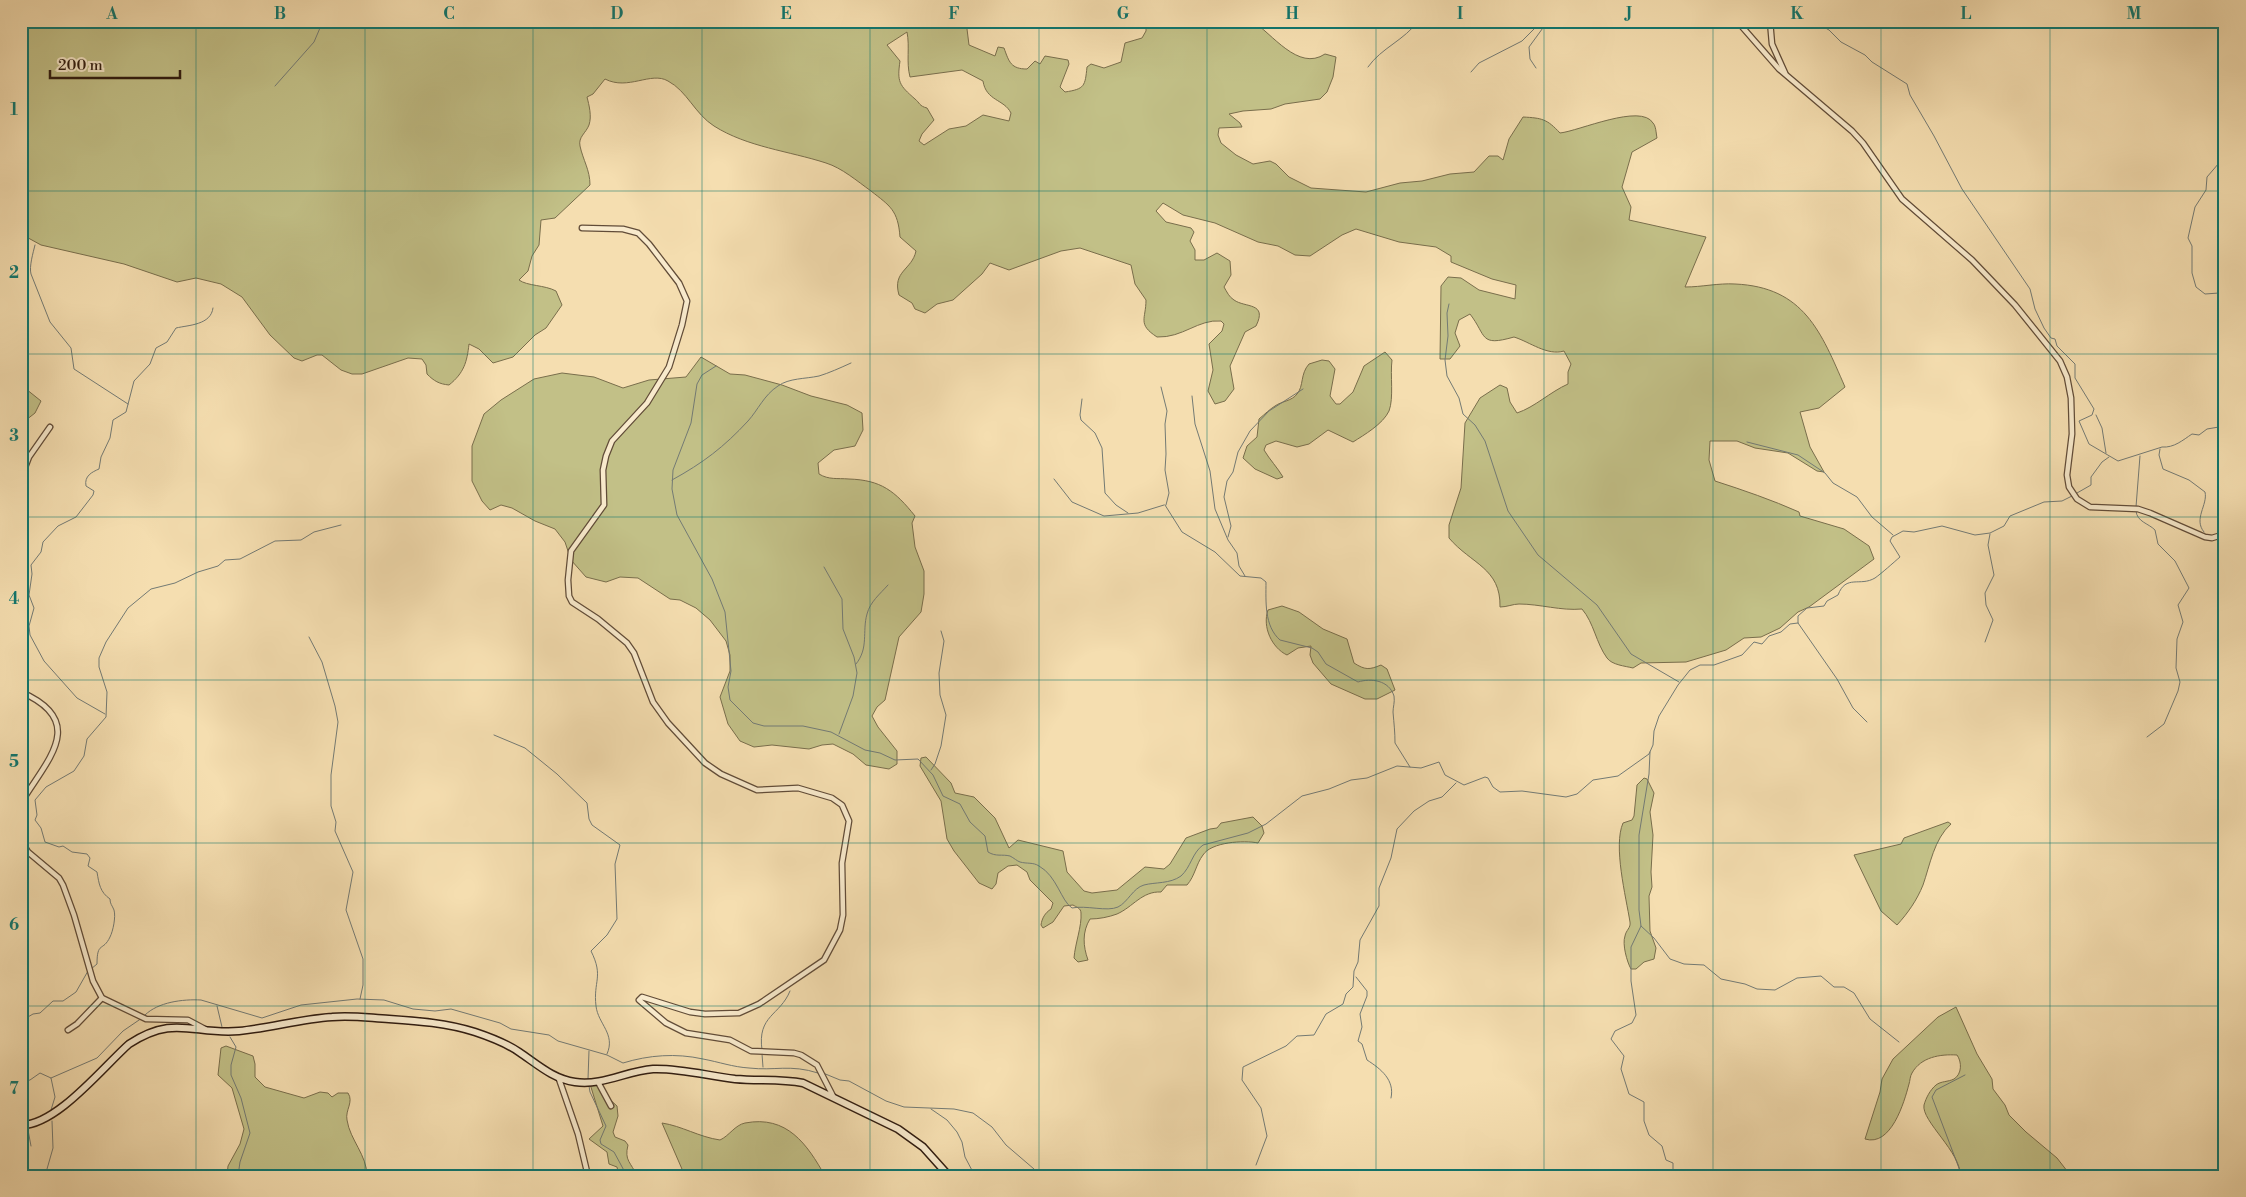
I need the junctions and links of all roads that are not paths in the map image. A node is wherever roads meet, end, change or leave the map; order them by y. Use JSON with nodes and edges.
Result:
{"nodes":[{"id":1,"x":1737,"y":21,"type":"edge"},
{"id":2,"x":1770,"y":21,"type":"edge"},
{"id":3,"x":1785,"y":74,"type":"junction"},
{"id":4,"x":582,"y":228,"type":"dead end"},
{"id":5,"x":50,"y":427,"type":"dead end"},
{"id":6,"x":21,"y":478,"type":"edge"},
{"id":7,"x":2225,"y":534,"type":"edge"},
{"id":8,"x":21,"y":692,"type":"edge"},
{"id":9,"x":21,"y":803,"type":"edge"},
{"id":10,"x":21,"y":841,"type":"edge"},
{"id":11,"x":102,"y":998,"type":"junction"},
{"id":12,"x":205,"y":1029,"type":"junction"},
{"id":13,"x":68,"y":1030,"type":"dead end"},
{"id":14,"x":559,"y":1078,"type":"junction"},
{"id":15,"x":598,"y":1082,"type":"junction"},
{"id":16,"x":833,"y":1098,"type":"junction"},
{"id":17,"x":611,"y":1106,"type":"dead end"},
{"id":18,"x":21,"y":1125,"type":"edge"},
{"id":19,"x":588,"y":1176,"type":"edge"},
{"id":20,"x":949,"y":1176,"type":"edge"}],
"edges":[{"from":1,"to":3,"type":"street"},
{"from":2,"to":3,"type":"street"},
{"from":3,"to":7,"type":"street"},
{"from":4,"to":16,"type":"street"},
{"from":5,"to":6,"type":"street"},
{"from":8,"to":9,"type":"street"},
{"from":10,"to":11,"type":"street"},
{"from":11,"to":12,"type":"street"},
{"from":11,"to":13,"type":"street"},
{"from":12,"to":14,"type":"street"},
{"from":12,"to":18,"type":"street"},
{"from":14,"to":15,"type":"street"},
{"from":14,"to":19,"type":"street"},
{"from":15,"to":16,"type":"street"},
{"from":15,"to":17,"type":"street"},
{"from":16,"to":20,"type":"street"}]}
